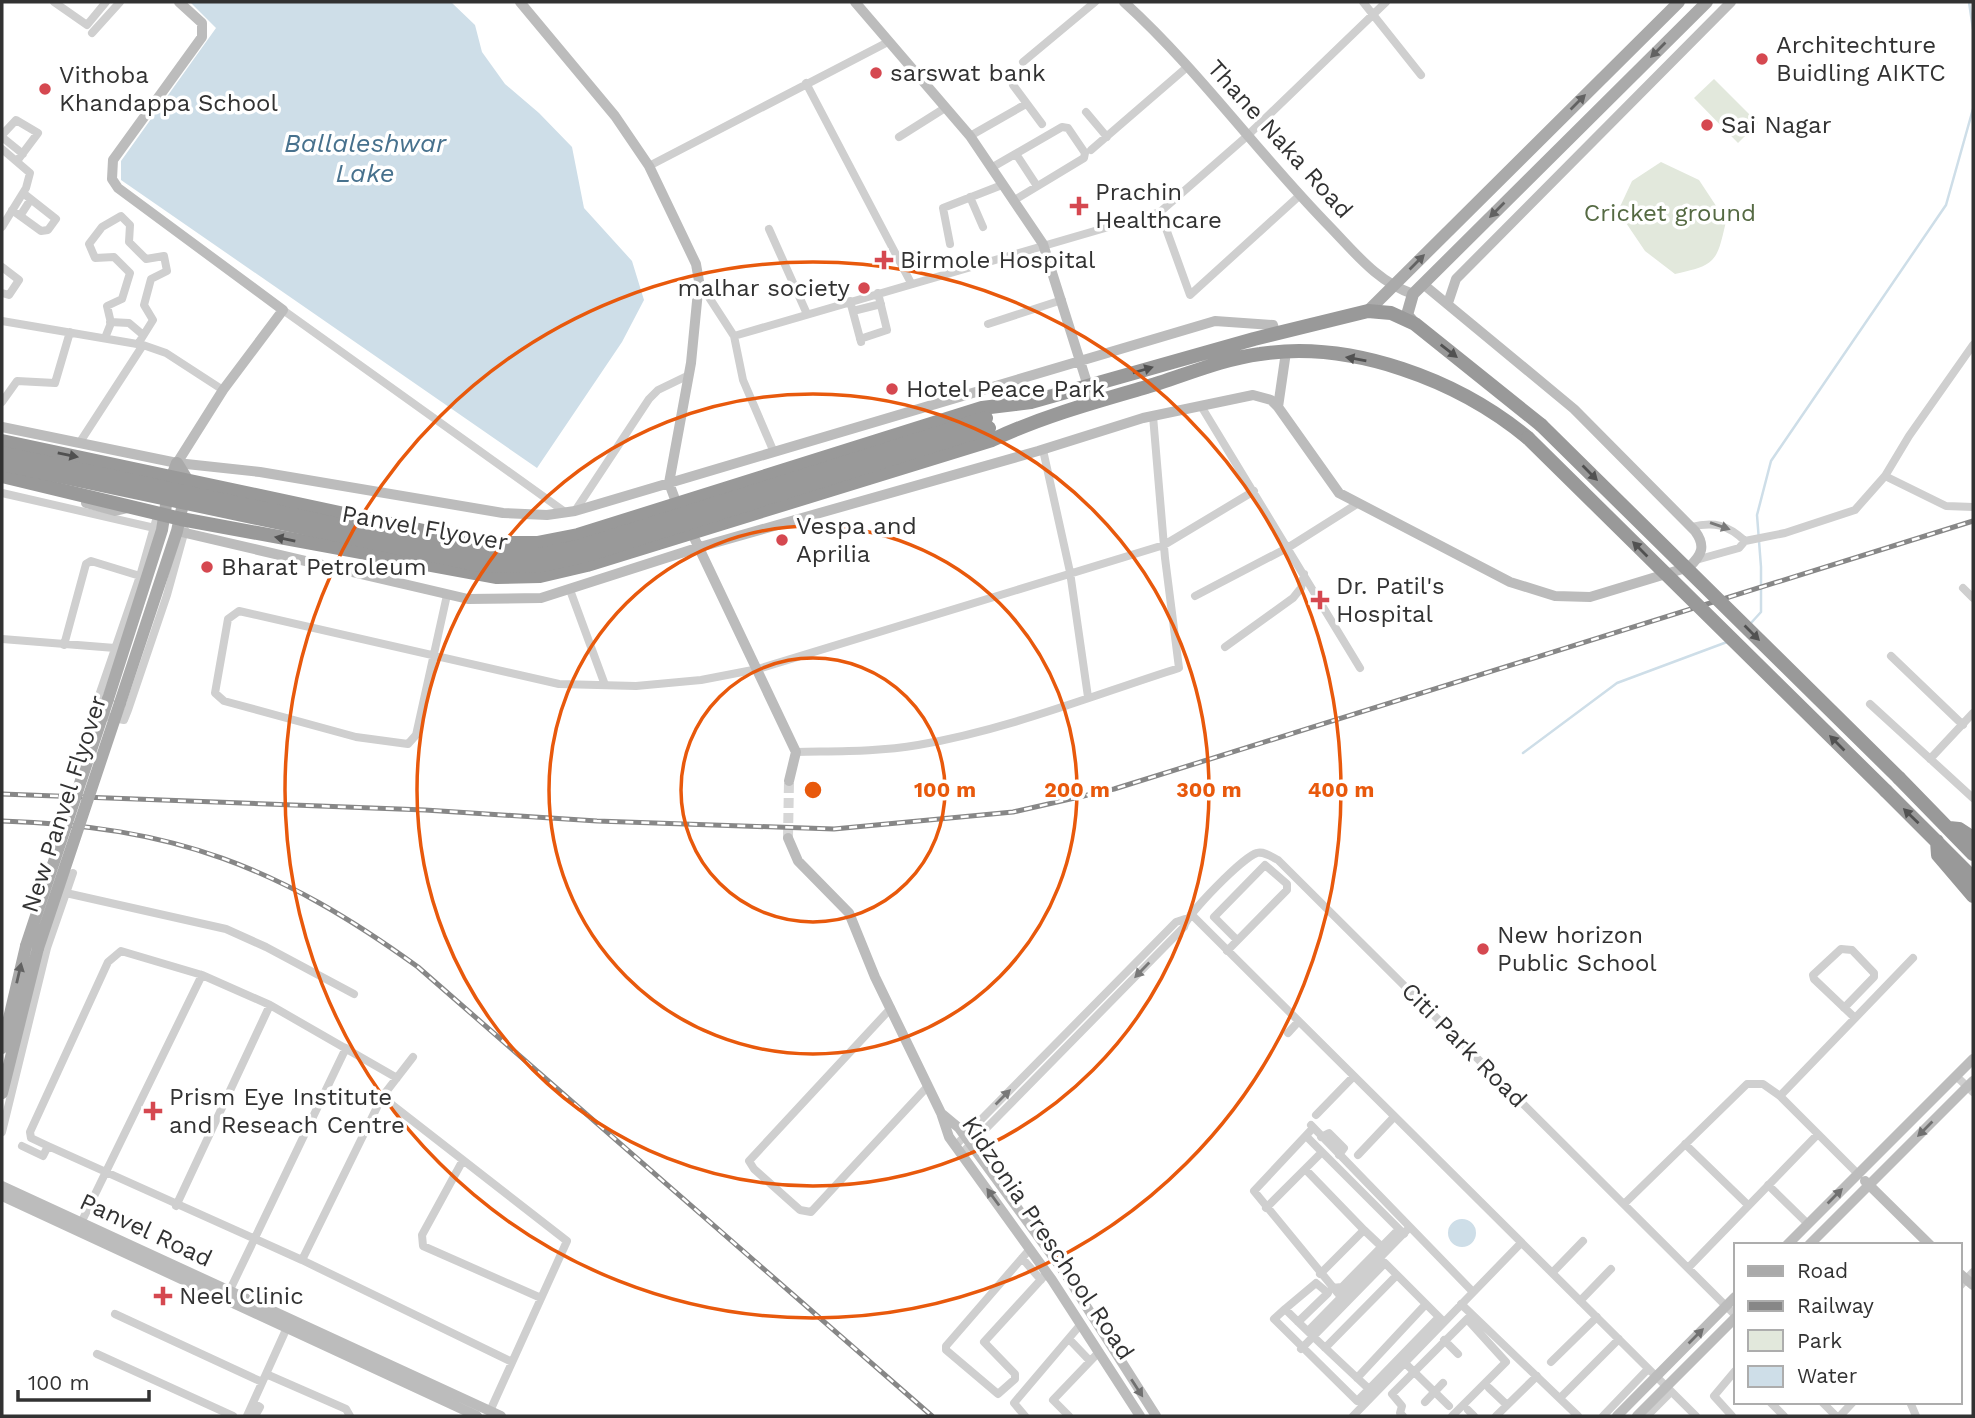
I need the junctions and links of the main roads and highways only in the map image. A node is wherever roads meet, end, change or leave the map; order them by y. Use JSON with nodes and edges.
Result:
{"nodes":[{"id":1,"x":1679,"y":2,"type":"edge"},
{"id":2,"x":1707,"y":2,"type":"edge"},
{"id":3,"x":1368,"y":311,"type":"junction"},
{"id":4,"x":1415,"y":324,"type":"junction"},
{"id":5,"x":1031,"y":402,"type":"junction"},
{"id":6,"x":1036,"y":419,"type":"junction"},
{"id":7,"x":987,"y":423,"type":"junction"},
{"id":8,"x":2,"y":441,"type":"edge"},
{"id":9,"x":2,"y":453,"type":"edge"},
{"id":10,"x":144,"y":455,"type":"road end"},
{"id":11,"x":2,"y":464,"type":"edge"},
{"id":12,"x":143,"y":472,"type":"junction"},
{"id":13,"x":2,"y":476,"type":"edge"},
{"id":14,"x":170,"y":477,"type":"junction"},
{"id":15,"x":188,"y":481,"type":"junction"},
{"id":16,"x":162,"y":514,"type":"junction"},
{"id":17,"x":182,"y":526,"type":"junction"},
{"id":18,"x":114,"y":701,"type":"junction"},
{"id":19,"x":1937,"y":841,"type":"junction"},
{"id":20,"x":1972,"y":848,"type":"edge"},
{"id":21,"x":1973,"y":877,"type":"edge"},
{"id":22,"x":1973,"y":896,"type":"edge"},
{"id":23,"x":32,"y":947,"type":"junction"},
{"id":24,"x":2,"y":1048,"type":"edge"},
{"id":25,"x":2,"y":1093,"type":"edge"}],
"edges":[{"from":3,"to":1,"type":"main road","one_way":true},
{"from":2,"to":4,"type":"main road","one_way":true},
{"from":3,"to":4,"type":"highway"},
{"from":5,"to":3,"type":"highway","one_way":true},
{"from":4,"to":20,"type":"highway","one_way":true,"bridge":true},
{"from":5,"to":7,"type":"highway","name":"Panvel Flyover"},
{"from":5,"to":15,"type":"highway"},
{"from":6,"to":7,"type":"highway","name":"Panvel Flyover"},
{"from":6,"to":17,"type":"highway","one_way":true},
{"from":19,"to":6,"type":"highway","one_way":true,"bridge":true},
{"from":7,"to":9,"type":"highway","name":"Panvel Flyover","bridge":true},
{"from":7,"to":11,"type":"highway","name":"Panvel Flyover","bridge":true},
{"from":8,"to":12,"type":"highway","one_way":true},
{"from":10,"to":12,"type":"highway"},
{"from":12,"to":14,"type":"highway"},
{"from":13,"to":16,"type":"highway"},
{"from":14,"to":15,"type":"highway"},
{"from":14,"to":15,"type":"main road","name":"New Panvel Flyover"},
{"from":14,"to":16,"type":"main road","name":"New Panvel Flyover"},
{"from":15,"to":17,"type":"main road","name":"New Panvel Flyover"},
{"from":16,"to":17,"type":"highway"},
{"from":16,"to":18,"type":"main road","name":"New Panvel Flyover"},
{"from":17,"to":18,"type":"main road","name":"New Panvel Flyover"},
{"from":18,"to":23,"type":"main road","name":"New Panvel Flyover","bridge":true},
{"from":19,"to":21,"type":"highway"},
{"from":19,"to":22,"type":"highway"},
{"from":24,"to":23,"type":"main road","name":"New Panvel Flyover","one_way":true},
{"from":23,"to":25,"type":"main road","name":"New Panvel Flyover"}]}
